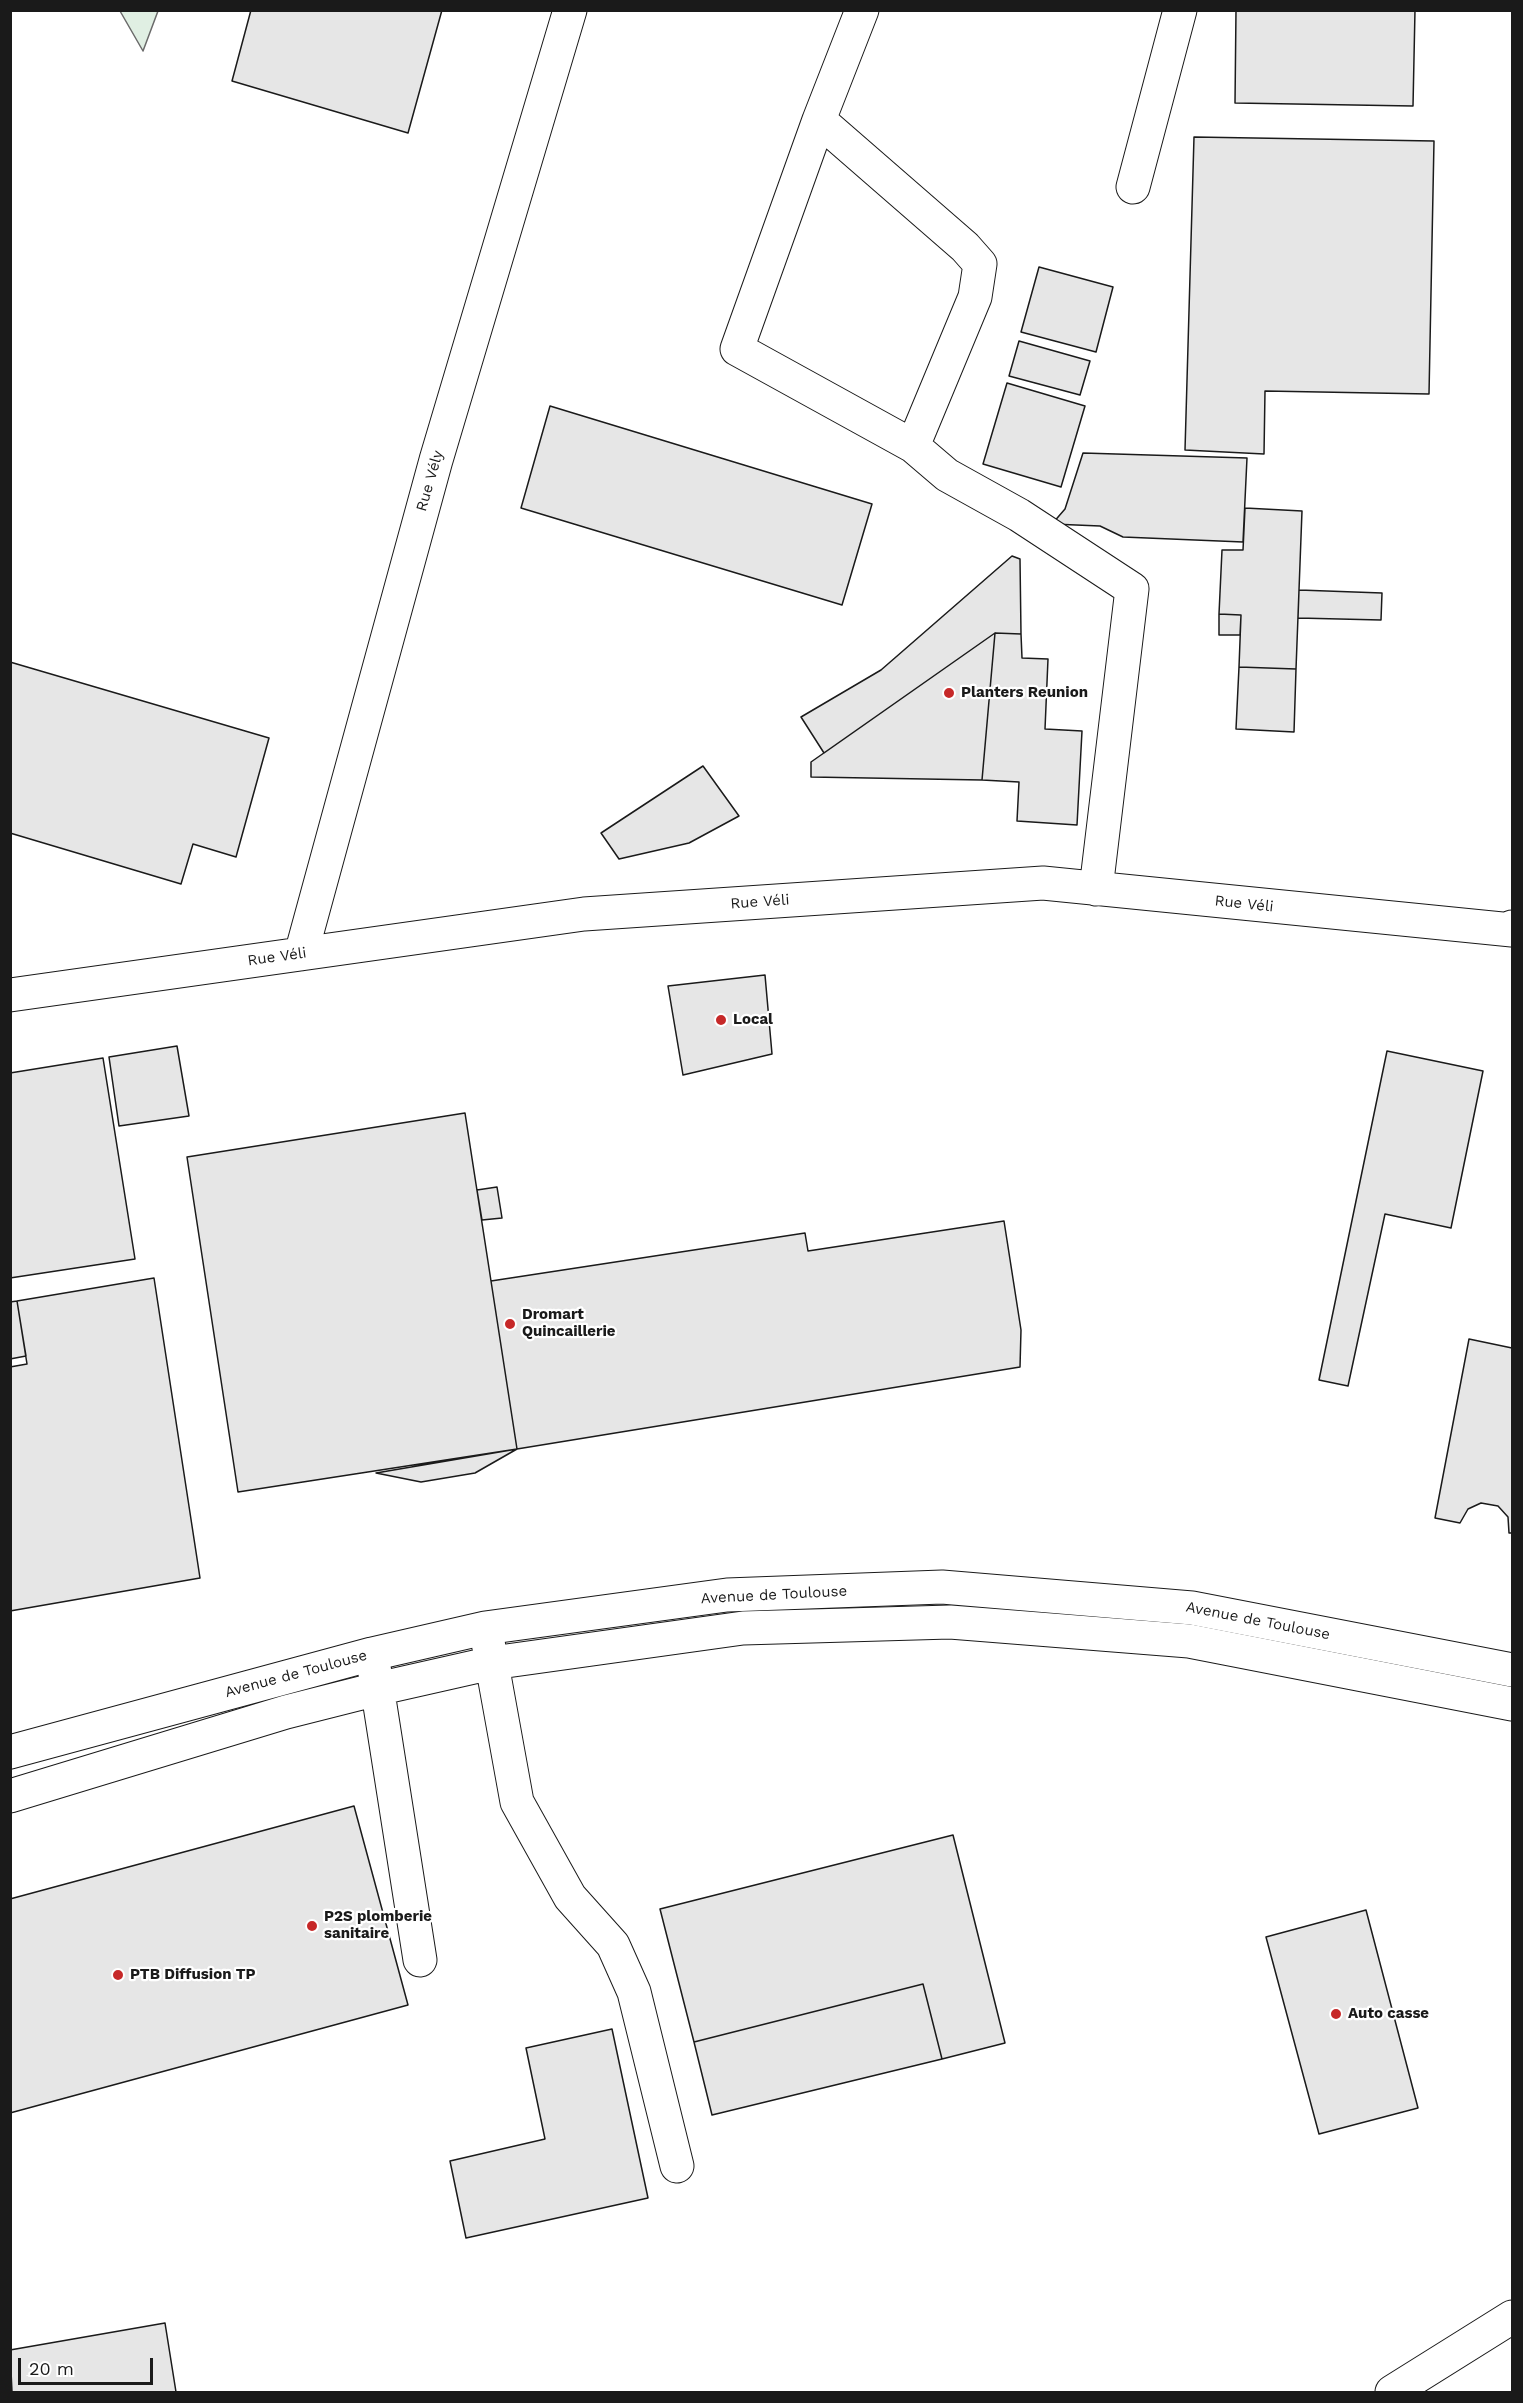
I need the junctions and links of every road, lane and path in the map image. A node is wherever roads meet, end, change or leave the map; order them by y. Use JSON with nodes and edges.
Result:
{"nodes":[{"id":1,"x":570,"y":10,"type":"edge"},
{"id":2,"x":862,"y":10,"type":"edge"},
{"id":3,"x":1180,"y":10,"type":"edge"},
{"id":4,"x":819,"y":120,"type":"junction"},
{"id":5,"x":1133,"y":187,"type":"dead end"},
{"id":6,"x":913,"y":446,"type":"junction"},
{"id":7,"x":1096,"y":889,"type":"junction"},
{"id":8,"x":1512,"y":928,"type":"edge"},
{"id":9,"x":301,"y":954,"type":"junction"},
{"id":10,"x":10,"y":995,"type":"edge"},
{"id":11,"x":485,"y":1628,"type":"junction"},
{"id":12,"x":372,"y":1654,"type":"junction"},
{"id":13,"x":492,"y":1663,"type":"junction"},
{"id":14,"x":1512,"y":1670,"type":"edge"},
{"id":15,"x":377,"y":1689,"type":"junction"},
{"id":16,"x":1512,"y":1704,"type":"edge"},
{"id":17,"x":10,"y":1752,"type":"edge"},
{"id":18,"x":10,"y":1796,"type":"edge"},
{"id":19,"x":420,"y":1960,"type":"dead end"},
{"id":20,"x":677,"y":2166,"type":"dead end"},
{"id":21,"x":1512,"y":2317,"type":"edge"},
{"id":22,"x":1392,"y":2392,"type":"edge"}],
"edges":[{"from":1,"to":9,"type":"main road","name":"Rue Vély"},
{"from":2,"to":4,"type":"main road"},
{"from":3,"to":5,"type":"main road"},
{"from":4,"to":6,"type":"main road"},
{"from":4,"to":6,"type":"main road"},
{"from":6,"to":7,"type":"main road"},
{"from":7,"to":8,"type":"main road","name":"Rue Véli"},
{"from":7,"to":9,"type":"main road","name":"Rue Véli"},
{"from":9,"to":10,"type":"main road","name":"Rue Véli"},
{"from":11,"to":12,"type":"main road","name":"Avenue de Toulouse"},
{"from":11,"to":13,"type":"main road"},
{"from":11,"to":14,"type":"main road","name":"Avenue de Toulouse"},
{"from":12,"to":15,"type":"main road"},
{"from":12,"to":17,"type":"main road","name":"Avenue de Toulouse"},
{"from":13,"to":15,"type":"main road"},
{"from":13,"to":16,"type":"main road"},
{"from":13,"to":20,"type":"main road"},
{"from":15,"to":18,"type":"main road"},
{"from":15,"to":19,"type":"main road"},
{"from":21,"to":22,"type":"main road"}]}
